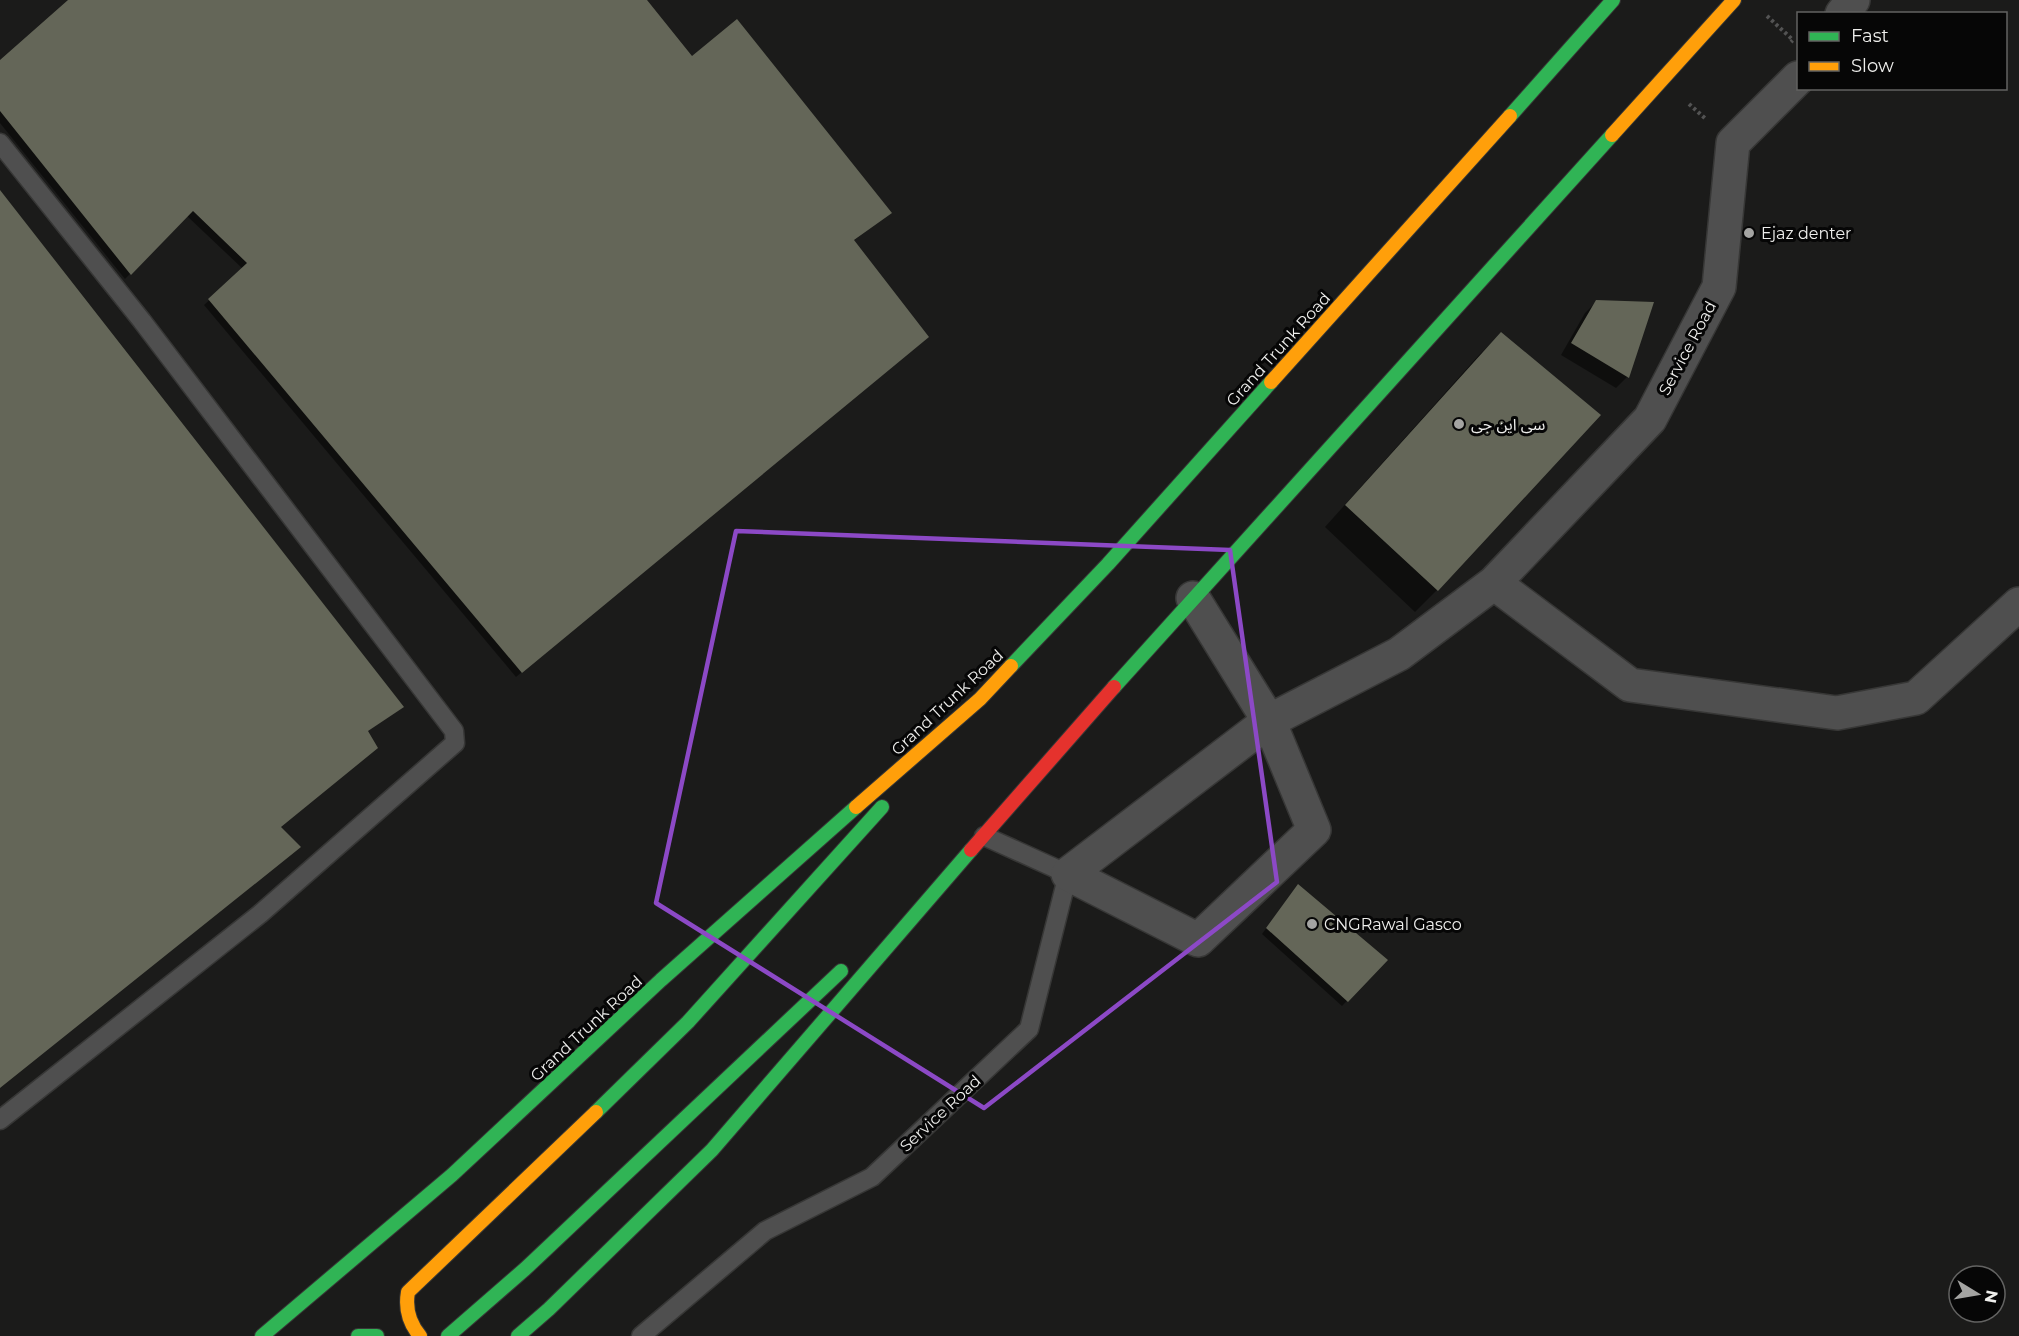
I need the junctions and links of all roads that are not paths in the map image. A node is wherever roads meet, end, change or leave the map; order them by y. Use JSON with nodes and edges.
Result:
{"nodes":[{"id":1,"x":1613,"y":0,"type":"edge"},
{"id":2,"x":1734,"y":0,"type":"edge"},
{"id":3,"x":1853,"y":0,"type":"edge"},
{"id":4,"x":1844,"y":12,"type":"edge"},
{"id":5,"x":1797,"y":79,"type":"edge"},
{"id":6,"x":0,"y":143,"type":"edge"},
{"id":7,"x":1494,"y":583,"type":"junction"},
{"id":8,"x":1193,"y":598,"type":"junction"},
{"id":9,"x":2019,"y":604,"type":"edge"},
{"id":10,"x":980,"y":699,"type":"junction"},
{"id":11,"x":1269,"y":721,"type":"junction"},
{"id":12,"x":984,"y":836,"type":"junction"},
{"id":13,"x":1068,"y":874,"type":"junction"},
{"id":14,"x":881,"y":933,"type":"dead end"},
{"id":15,"x":847,"y":965,"type":"dead end"},
{"id":16,"x":0,"y":1120,"type":"edge"},
{"id":17,"x":262,"y":1336,"type":"edge"},
{"id":18,"x":358,"y":1336,"type":"edge"},
{"id":19,"x":377,"y":1336,"type":"edge"},
{"id":20,"x":420,"y":1336,"type":"edge"},
{"id":21,"x":448,"y":1336,"type":"edge"},
{"id":22,"x":518,"y":1336,"type":"edge"},
{"id":23,"x":642,"y":1336,"type":"edge"}],
"edges":[{"from":1,"to":10,"type":"highway","name":"Grand Trunk Road"},
{"from":2,"to":8,"type":"highway"},
{"from":3,"to":4,"type":"street"},
{"from":5,"to":7,"type":"street","name":"Service Road"},
{"from":6,"to":16,"type":"lane"},
{"from":7,"to":9,"type":"street"},
{"from":7,"to":11,"type":"street","name":"Service Road"},
{"from":8,"to":11,"type":"street"},
{"from":8,"to":12,"type":"highway"},
{"from":10,"to":17,"type":"highway","name":"Grand Trunk Road"},
{"from":10,"to":20,"type":"highway"},
{"from":11,"to":13,"type":"street","name":"Service Road"},
{"from":11,"to":13,"type":"street"},
{"from":12,"to":13,"type":"lane"},
{"from":12,"to":14,"type":"highway"},
{"from":12,"to":22,"type":"highway"},
{"from":13,"to":23,"type":"lane","name":"Service Road"},
{"from":15,"to":21,"type":"highway"},
{"from":18,"to":19,"type":"highway"}]}
